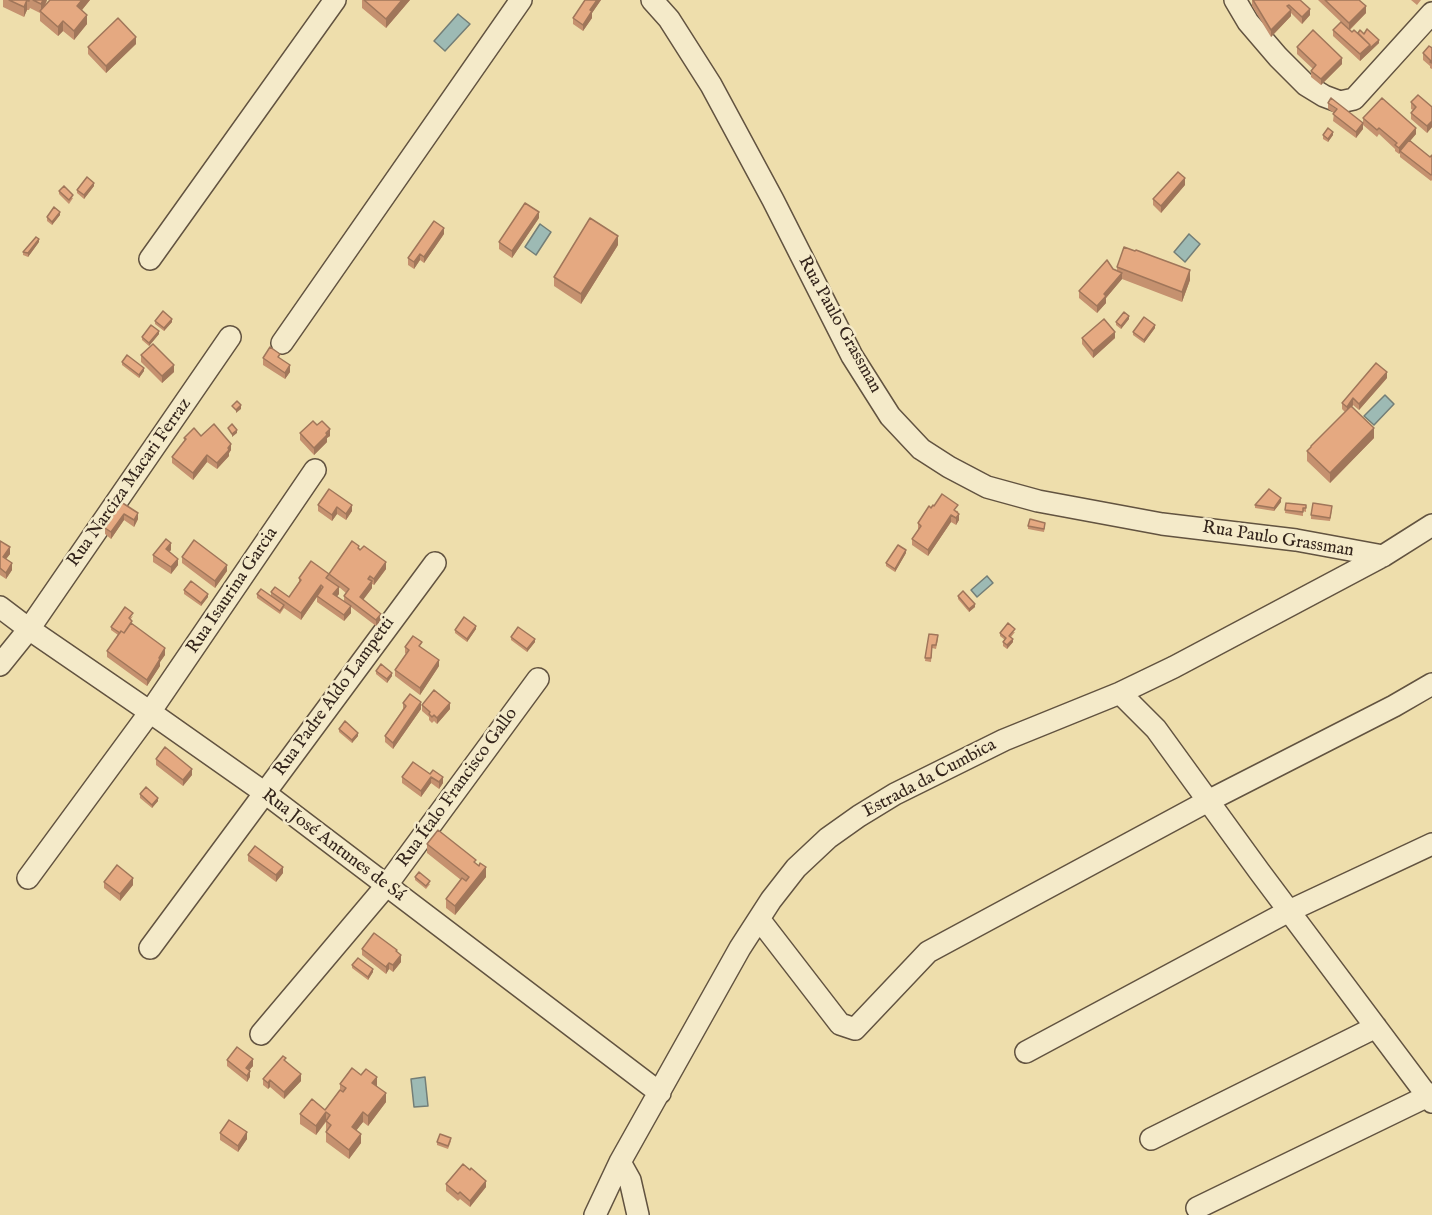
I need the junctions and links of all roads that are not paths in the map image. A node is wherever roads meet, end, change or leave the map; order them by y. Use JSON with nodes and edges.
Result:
{"nodes":[{"id":1,"x":334,"y":0,"type":"edge"},
{"id":2,"x":521,"y":0,"type":"edge"},
{"id":3,"x":652,"y":0,"type":"edge"},
{"id":4,"x":1234,"y":0,"type":"edge"},
{"id":5,"x":1432,"y":13,"type":"edge"},
{"id":6,"x":150,"y":259,"type":"dead end"},
{"id":7,"x":230,"y":337,"type":"dead end"},
{"id":8,"x":282,"y":343,"type":"dead end"},
{"id":9,"x":315,"y":470,"type":"dead end"},
{"id":10,"x":1432,"y":525,"type":"edge"},
{"id":11,"x":1383,"y":556,"type":"junction"},
{"id":12,"x":435,"y":562,"type":"dead end"},
{"id":13,"x":0,"y":607,"type":"edge"},
{"id":14,"x":29,"y":629,"type":"junction"},
{"id":15,"x":0,"y":665,"type":"edge"},
{"id":16,"x":538,"y":679,"type":"dead end"},
{"id":17,"x":1432,"y":684,"type":"edge"},
{"id":18,"x":1120,"y":693,"type":"junction"},
{"id":19,"x":150,"y":712,"type":"junction"},
{"id":20,"x":265,"y":793,"type":"junction"},
{"id":21,"x":1208,"y":801,"type":"junction"},
{"id":22,"x":1432,"y":844,"type":"edge"},
{"id":23,"x":28,"y":878,"type":"dead end"},
{"id":24,"x":386,"y":886,"type":"junction"},
{"id":25,"x":1289,"y":911,"type":"junction"},
{"id":26,"x":759,"y":919,"type":"junction"},
{"id":27,"x":150,"y":948,"type":"dead end"},
{"id":28,"x":1376,"y":1027,"type":"junction"},
{"id":29,"x":261,"y":1034,"type":"dead end"},
{"id":30,"x":1026,"y":1052,"type":"dead end"},
{"id":31,"x":660,"y":1094,"type":"junction"},
{"id":32,"x":1431,"y":1097,"type":"edge"},
{"id":33,"x":1151,"y":1139,"type":"dead end"},
{"id":34,"x":620,"y":1162,"type":"junction"},
{"id":35,"x":1197,"y":1208,"type":"dead end"},
{"id":36,"x":596,"y":1215,"type":"edge"},
{"id":37,"x":638,"y":1215,"type":"edge"}],
"edges":[{"from":1,"to":6,"type":"street"},
{"from":2,"to":8,"type":"street"},
{"from":3,"to":11,"type":"street","name":"Rua Paulo Grassman"},
{"from":4,"to":5,"type":"street"},
{"from":7,"to":14,"type":"street","name":"Rua Narciza Macari Ferraz"},
{"from":9,"to":19,"type":"street","name":"Rua Isaurina Garcia"},
{"from":10,"to":11,"type":"street","name":"Estrada da Cumbica"},
{"from":11,"to":18,"type":"street","name":"Estrada da Cumbica"},
{"from":12,"to":20,"type":"street","name":"Rua Padre Aldo Lampetti"},
{"from":13,"to":14,"type":"street","name":"Rua José Antunes de Sá"},
{"from":14,"to":15,"type":"street","name":"Rua Narciza Macari Ferraz"},
{"from":14,"to":19,"type":"street","name":"Rua José Antunes de Sá"},
{"from":16,"to":24,"type":"street","name":"Rua Ítalo Francisco Gallo"},
{"from":17,"to":21,"type":"street"},
{"from":18,"to":21,"type":"street"},
{"from":18,"to":26,"type":"street","name":"Estrada da Cumbica"},
{"from":19,"to":20,"type":"street","name":"Rua José Antunes de Sá"},
{"from":19,"to":23,"type":"street","name":"Rua Isaurina Garcia"},
{"from":20,"to":24,"type":"street","name":"Rua José Antunes de Sá"},
{"from":20,"to":27,"type":"street","name":"Rua Padre Aldo Lampetti"},
{"from":21,"to":25,"type":"street"},
{"from":21,"to":26,"type":"street"},
{"from":22,"to":25,"type":"street"},
{"from":24,"to":29,"type":"street","name":"Rua Ítalo Francisco Gallo"},
{"from":24,"to":31,"type":"street","name":"Rua José Antunes de Sá"},
{"from":25,"to":28,"type":"street"},
{"from":25,"to":30,"type":"street"},
{"from":26,"to":31,"type":"street","name":"Estrada da Cumbica"},
{"from":28,"to":32,"type":"street"},
{"from":28,"to":33,"type":"street"},
{"from":31,"to":34,"type":"street","name":"Estrada da Cumbica"},
{"from":32,"to":35,"type":"street"},
{"from":34,"to":36,"type":"street","name":"Estrada da Cumbica"},
{"from":34,"to":37,"type":"street"}]}
